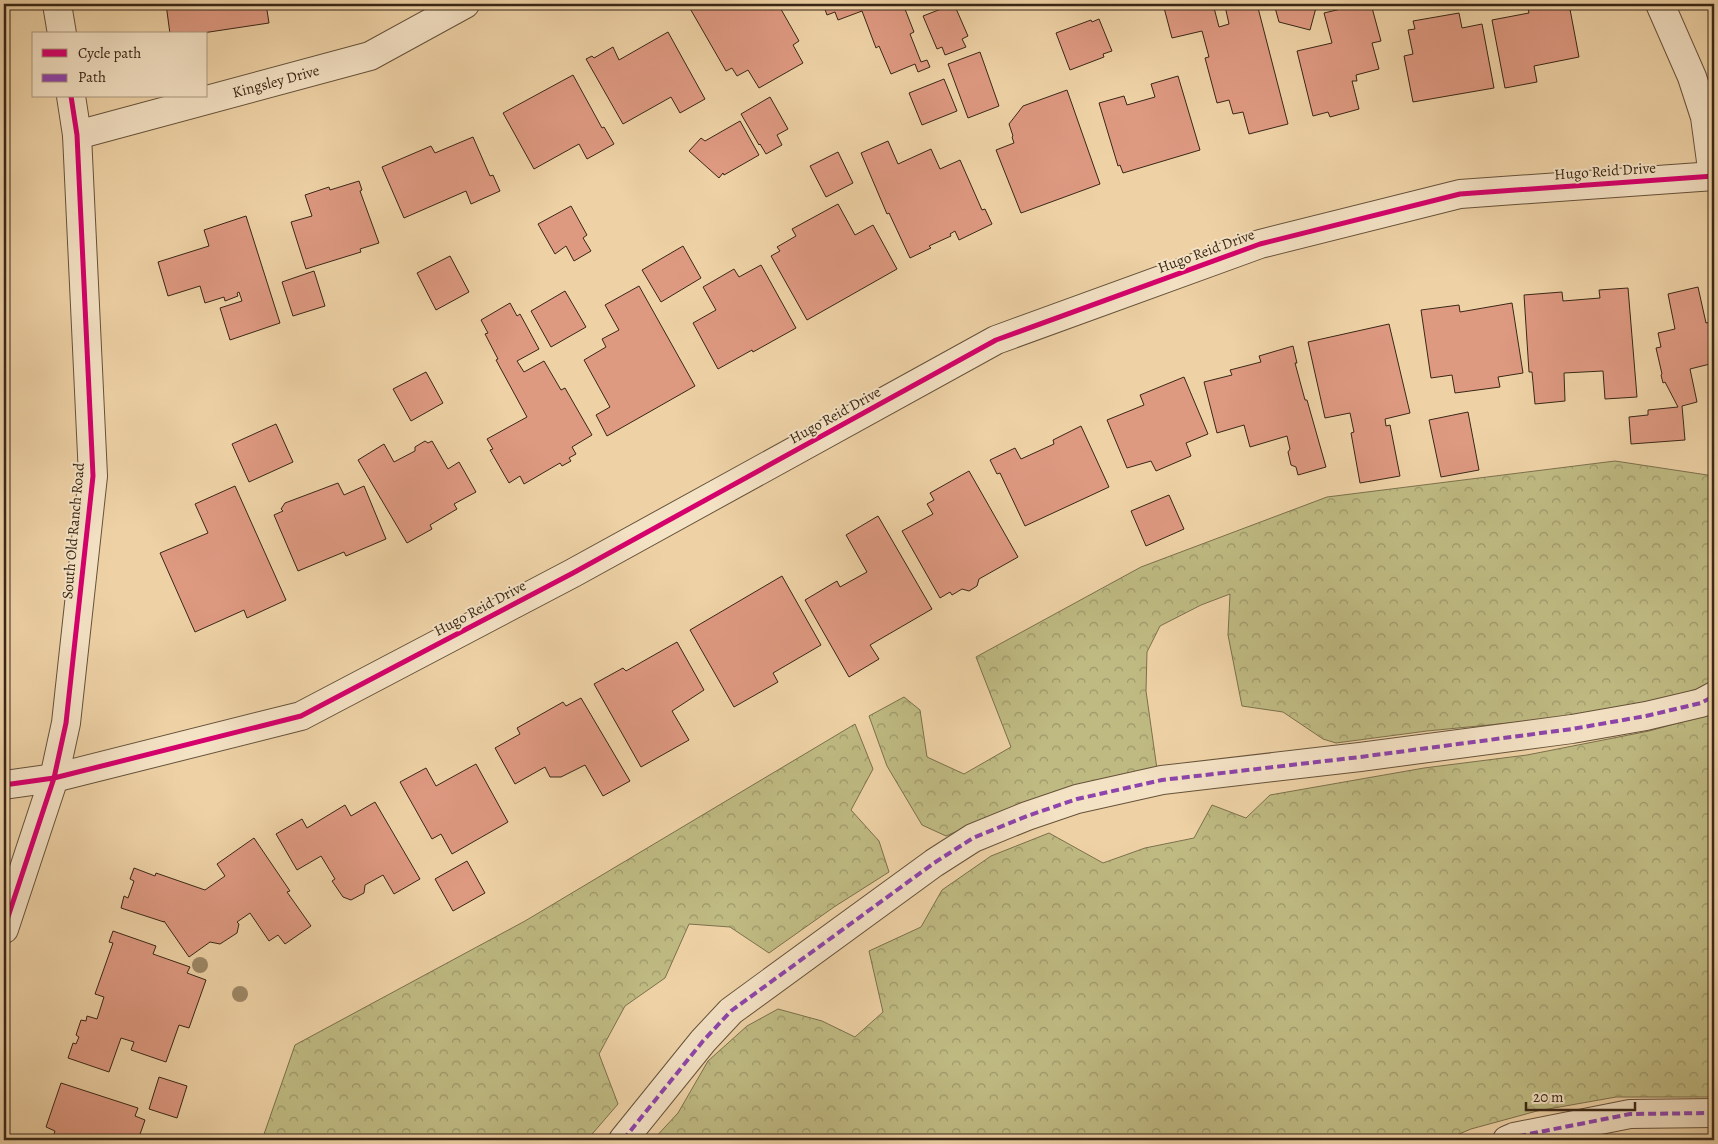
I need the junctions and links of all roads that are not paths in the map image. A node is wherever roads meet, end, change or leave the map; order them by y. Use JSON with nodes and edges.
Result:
{"nodes":[{"id":1,"x":58,"y":4,"type":"edge"},
{"id":2,"x":465,"y":4,"type":"edge"},
{"id":3,"x":1660,"y":4,"type":"edge"},
{"id":4,"x":62,"y":32,"type":"edge"},
{"id":5,"x":71,"y":98,"type":"edge"},
{"id":6,"x":77,"y":134,"type":"junction"},
{"id":7,"x":1714,"y":176,"type":"edge"},
{"id":8,"x":1714,"y":696,"type":"edge"},
{"id":9,"x":54,"y":778,"type":"junction"},
{"id":10,"x":4,"y":785,"type":"edge"},
{"id":11,"x":4,"y":929,"type":"edge"},
{"id":12,"x":1714,"y":1113,"type":"edge"},
{"id":13,"x":623,"y":1140,"type":"edge"},
{"id":14,"x":1507,"y":1140,"type":"edge"}],
"edges":[{"from":1,"to":4,"type":"street"},
{"from":2,"to":6,"type":"street","name":"Kingsley Drive"},
{"from":3,"to":7,"type":"street"},
{"from":5,"to":6,"type":"street","name":"South Old Ranch Road"},
{"from":6,"to":9,"type":"street","name":"South Old Ranch Road"},
{"from":7,"to":9,"type":"street","name":"Hugo Reid Drive"},
{"from":8,"to":13,"type":"street"},
{"from":9,"to":10,"type":"street","name":"Hugo Reid Drive"},
{"from":9,"to":11,"type":"street","name":"South Old Ranch Road"},
{"from":12,"to":14,"type":"street"}]}
